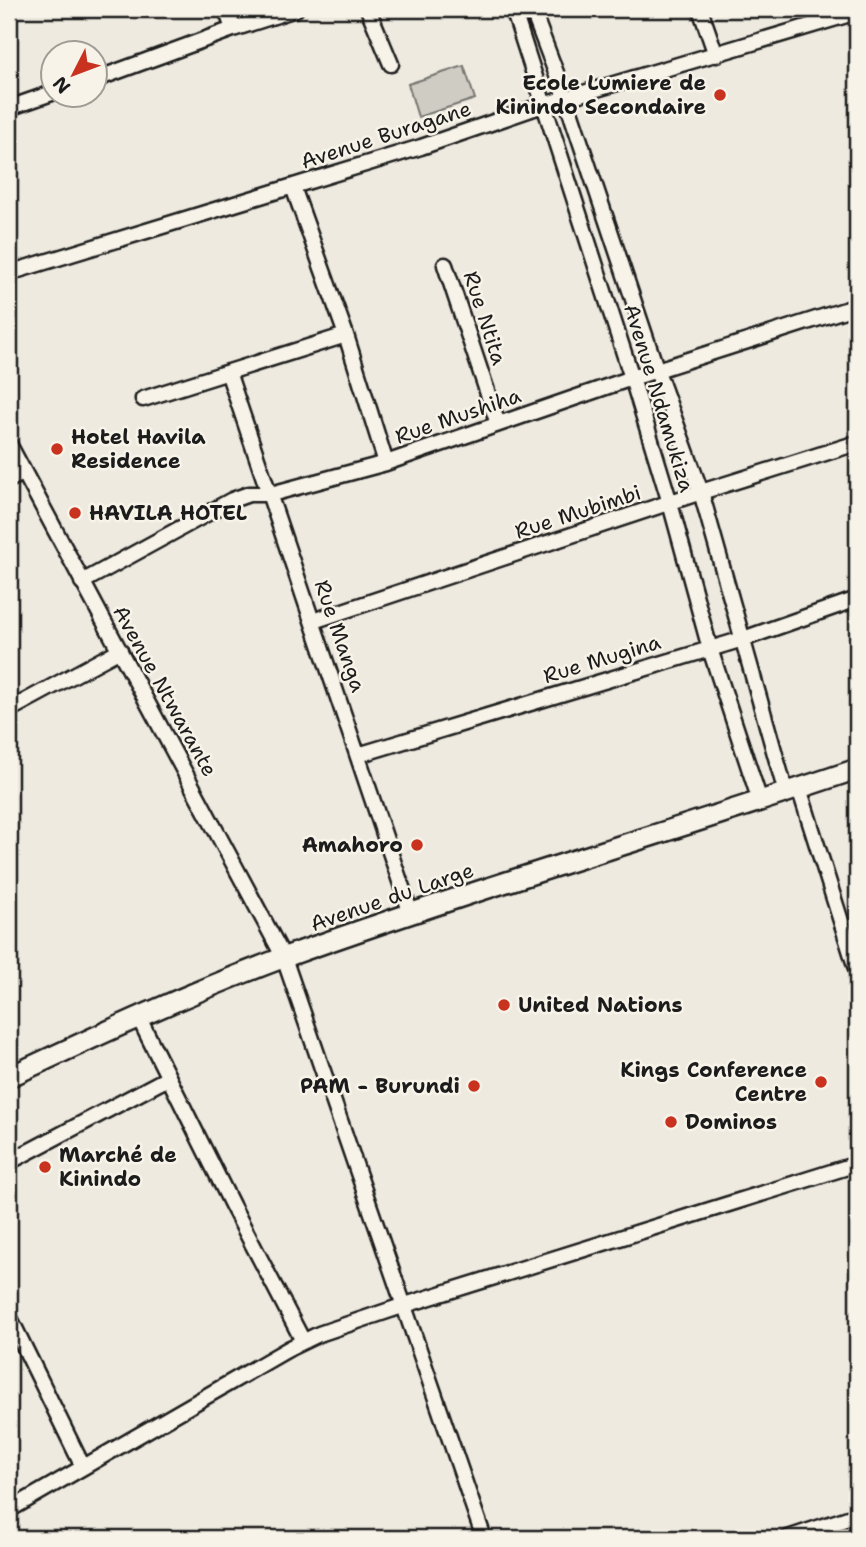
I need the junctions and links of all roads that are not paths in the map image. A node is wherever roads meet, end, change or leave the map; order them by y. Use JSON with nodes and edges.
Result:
{"nodes":[{"id":1,"x":226,"y":9,"type":"edge"},
{"id":2,"x":296,"y":9,"type":"edge"},
{"id":3,"x":368,"y":9,"type":"edge"},
{"id":4,"x":513,"y":9,"type":"edge"},
{"id":5,"x":531,"y":9,"type":"edge"},
{"id":6,"x":700,"y":9,"type":"edge"},
{"id":7,"x":857,"y":10,"type":"edge"},
{"id":8,"x":233,"y":29,"type":"junction"},
{"id":9,"x":716,"y":55,"type":"junction"},
{"id":10,"x":391,"y":64,"type":"dead end"},
{"id":11,"x":108,"y":75,"type":"edge"},
{"id":12,"x":38,"y":98,"type":"edge"},
{"id":13,"x":566,"y":99,"type":"junction"},
{"id":14,"x":543,"y":105,"type":"junction"},
{"id":15,"x":9,"y":108,"type":"edge"},
{"id":16,"x":293,"y":187,"type":"junction"},
{"id":17,"x":445,"y":265,"type":"dead end"},
{"id":18,"x":9,"y":273,"type":"edge"},
{"id":19,"x":857,"y":306,"type":"edge"},
{"id":20,"x":346,"y":335,"type":"junction"},
{"id":21,"x":657,"y":371,"type":"junction"},
{"id":22,"x":228,"y":372,"type":"junction"},
{"id":23,"x":632,"y":378,"type":"junction"},
{"id":24,"x":143,"y":399,"type":"dead end"},
{"id":25,"x":498,"y":425,"type":"junction"},
{"id":26,"x":857,"y":443,"type":"edge"},
{"id":27,"x":9,"y":444,"type":"edge"},
{"id":28,"x":386,"y":463,"type":"junction"},
{"id":29,"x":24,"y":472,"type":"junction"},
{"id":30,"x":9,"y":481,"type":"edge"},
{"id":31,"x":701,"y":492,"type":"junction"},
{"id":32,"x":271,"y":494,"type":"junction"},
{"id":33,"x":670,"y":503,"type":"junction"},
{"id":34,"x":82,"y":582,"type":"junction"},
{"id":35,"x":857,"y":599,"type":"edge"},
{"id":36,"x":313,"y":621,"type":"junction"},
{"id":37,"x":743,"y":639,"type":"junction"},
{"id":38,"x":709,"y":649,"type":"junction"},
{"id":39,"x":120,"y":650,"type":"junction"},
{"id":40,"x":9,"y":710,"type":"edge"},
{"id":41,"x":358,"y":755,"type":"junction"},
{"id":42,"x":857,"y":769,"type":"edge"},
{"id":43,"x":793,"y":790,"type":"junction"},
{"id":44,"x":760,"y":801,"type":"junction"},
{"id":45,"x":411,"y":914,"type":"junction"},
{"id":46,"x":285,"y":958,"type":"junction"},
{"id":47,"x":857,"y":972,"type":"edge"},
{"id":48,"x":138,"y":1016,"type":"junction"},
{"id":49,"x":9,"y":1077,"type":"edge"},
{"id":50,"x":168,"y":1078,"type":"junction"},
{"id":51,"x":9,"y":1161,"type":"edge"},
{"id":52,"x":857,"y":1164,"type":"edge"},
{"id":53,"x":405,"y":1305,"type":"junction"},
{"id":54,"x":9,"y":1316,"type":"edge"},
{"id":55,"x":303,"y":1341,"type":"junction"},
{"id":56,"x":83,"y":1467,"type":"junction"},
{"id":57,"x":9,"y":1510,"type":"edge"},
{"id":58,"x":857,"y":1515,"type":"edge"},
{"id":59,"x":484,"y":1538,"type":"edge"},
{"id":60,"x":789,"y":1538,"type":"edge"}],
"edges":[{"from":1,"to":8,"type":"street"},
{"from":2,"to":8,"type":"street"},
{"from":3,"to":10,"type":"street"},
{"from":4,"to":14,"type":"street","name":"Avenue Ndamukiza"},
{"from":5,"to":13,"type":"street","name":"Avenue Ndamukiza"},
{"from":6,"to":9,"type":"street"},
{"from":7,"to":9,"type":"street","name":"Avenue Buragane"},
{"from":8,"to":11,"type":"street"},
{"from":9,"to":13,"type":"street","name":"Avenue Buragane"},
{"from":12,"to":15,"type":"street"},
{"from":13,"to":14,"type":"street","name":"Avenue Buragane"},
{"from":13,"to":21,"type":"street","name":"Avenue Ndamukiza"},
{"from":14,"to":16,"type":"street","name":"Avenue Buragane"},
{"from":14,"to":23,"type":"street","name":"Avenue Ndamukiza"},
{"from":16,"to":18,"type":"street","name":"Avenue Buragane"},
{"from":16,"to":20,"type":"street"},
{"from":17,"to":25,"type":"street","name":"Rue Ntita"},
{"from":19,"to":21,"type":"street","name":"Rue Mushiha"},
{"from":20,"to":22,"type":"street"},
{"from":20,"to":28,"type":"street"},
{"from":21,"to":23,"type":"street","name":"Rue Mushiha"},
{"from":21,"to":31,"type":"street","name":"Avenue Ndamukiza"},
{"from":22,"to":24,"type":"street"},
{"from":22,"to":32,"type":"street","name":"Rue Manga"},
{"from":23,"to":25,"type":"street","name":"Rue Mushiha"},
{"from":23,"to":33,"type":"street","name":"Avenue Ndamukiza"},
{"from":25,"to":28,"type":"street","name":"Rue Mushiha"},
{"from":26,"to":31,"type":"street","name":"Rue Mubimbi"},
{"from":27,"to":29,"type":"street","name":"Avenue Ntwarante"},
{"from":28,"to":32,"type":"street","name":"Rue Mushiha"},
{"from":29,"to":30,"type":"street"},
{"from":29,"to":34,"type":"street","name":"Avenue Ntwarante"},
{"from":31,"to":33,"type":"street","name":"Rue Mubimbi"},
{"from":31,"to":37,"type":"street","name":"Avenue Ndamukiza"},
{"from":32,"to":34,"type":"street","name":"Rue Mushiha"},
{"from":32,"to":36,"type":"street","name":"Rue Manga"},
{"from":33,"to":36,"type":"street","name":"Rue Mubimbi"},
{"from":33,"to":38,"type":"street","name":"Avenue Ndamukiza"},
{"from":34,"to":39,"type":"street","name":"Avenue Ntwarante"},
{"from":35,"to":37,"type":"street","name":"Rue Mugina"},
{"from":36,"to":41,"type":"street","name":"Rue Manga"},
{"from":37,"to":38,"type":"street","name":"Rue Mugina"},
{"from":37,"to":43,"type":"street","name":"Avenue Ndamukiza"},
{"from":38,"to":41,"type":"street","name":"Rue Mugina"},
{"from":38,"to":44,"type":"street","name":"Avenue Ndamukiza"},
{"from":39,"to":40,"type":"street"},
{"from":39,"to":46,"type":"street","name":"Avenue Ntwarante"},
{"from":41,"to":45,"type":"street","name":"Rue Manga"},
{"from":42,"to":43,"type":"main road","name":"Avenue du Large"},
{"from":43,"to":44,"type":"main road","name":"Avenue du Large"},
{"from":43,"to":47,"type":"street"},
{"from":44,"to":45,"type":"main road","name":"Avenue du Large"},
{"from":45,"to":46,"type":"main road","name":"Avenue du Large"},
{"from":46,"to":48,"type":"main road","name":"Avenue du Large"},
{"from":46,"to":53,"type":"street","name":"Avenue Ntwarante"},
{"from":48,"to":49,"type":"main road","name":"Avenue du Large"},
{"from":48,"to":50,"type":"street"},
{"from":50,"to":51,"type":"street"},
{"from":50,"to":55,"type":"street"},
{"from":52,"to":53,"type":"street"},
{"from":53,"to":55,"type":"street"},
{"from":53,"to":59,"type":"street","name":"Avenue Ntwarante"},
{"from":54,"to":56,"type":"street"},
{"from":55,"to":56,"type":"street"},
{"from":56,"to":57,"type":"street"},
{"from":58,"to":60,"type":"street"}]}
